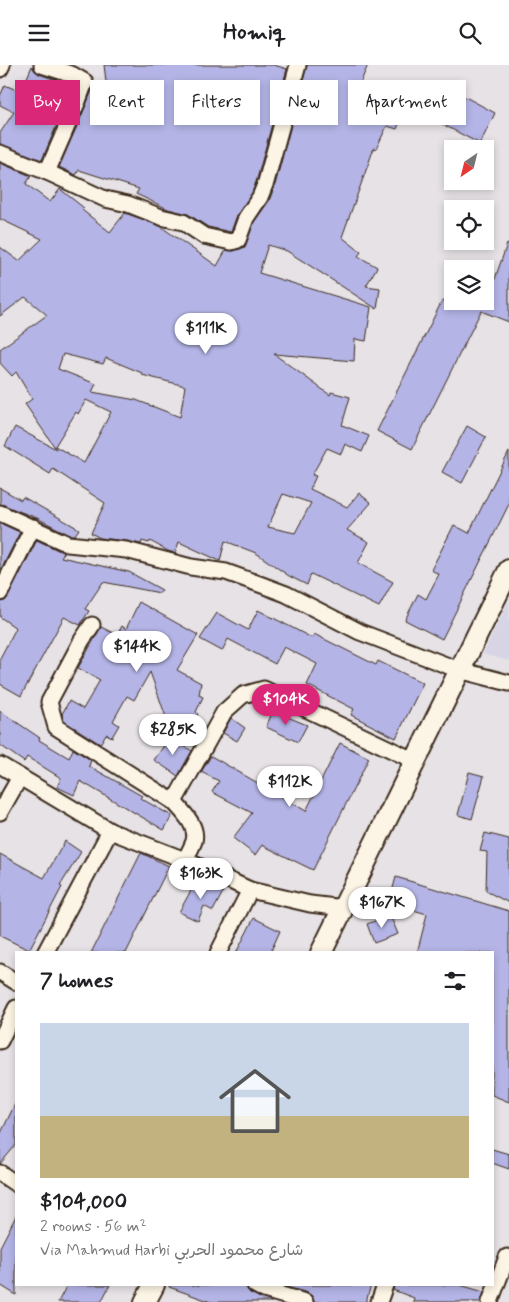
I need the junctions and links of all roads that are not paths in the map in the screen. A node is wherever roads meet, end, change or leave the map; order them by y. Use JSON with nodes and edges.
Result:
{"nodes":[{"id":1,"x":2,"y":65,"type":"edge"},
{"id":2,"x":42,"y":65,"type":"edge"},
{"id":3,"x":298,"y":65,"type":"edge"},
{"id":4,"x":0,"y":69,"type":"edge"},
{"id":5,"x":0,"y":153,"type":"edge"},
{"id":6,"x":47,"y":172,"type":"junction"},
{"id":7,"x":0,"y":513,"type":"edge"},
{"id":8,"x":33,"y":527,"type":"junction"},
{"id":9,"x":509,"y":570,"type":"edge"},
{"id":10,"x":0,"y":593,"type":"edge"},
{"id":11,"x":92,"y":625,"type":"dead end"},
{"id":12,"x":459,"y":671,"type":"junction"},
{"id":13,"x":509,"y":683,"type":"edge"},
{"id":14,"x":415,"y":761,"type":"junction"},
{"id":15,"x":0,"y":765,"type":"edge"},
{"id":16,"x":20,"y":777,"type":"junction"},
{"id":17,"x":174,"y":802,"type":"junction"},
{"id":18,"x":0,"y":811,"type":"edge"},
{"id":19,"x":110,"y":831,"type":"junction"},
{"id":20,"x":185,"y":860,"type":"junction"},
{"id":21,"x":250,"y":890,"type":"junction"},
{"id":22,"x":344,"y":908,"type":"junction"},
{"id":23,"x":46,"y":951,"type":"edge"},
{"id":24,"x":219,"y":951,"type":"edge"},
{"id":25,"x":322,"y":951,"type":"edge"},
{"id":26,"x":0,"y":972,"type":"edge"},
{"id":27,"x":15,"y":981,"type":"edge"},
{"id":28,"x":15,"y":1010,"type":"edge"},
{"id":29,"x":0,"y":1041,"type":"edge"},
{"id":30,"x":0,"y":1173,"type":"edge"},
{"id":31,"x":15,"y":1183,"type":"edge"},
{"id":32,"x":503,"y":1255,"type":"edge"},
{"id":33,"x":153,"y":1286,"type":"edge"},
{"id":34,"x":385,"y":1286,"type":"edge"},
{"id":35,"x":261,"y":1290,"type":"edge"},
{"id":36,"x":144,"y":1302,"type":"edge"},
{"id":37,"x":305,"y":1302,"type":"edge"},
{"id":38,"x":379,"y":1302,"type":"edge"},
{"id":39,"x":490,"y":1302,"type":"edge"}],
"edges":[{"from":1,"to":4,"type":"street"},
{"from":2,"to":6,"type":"street"},
{"from":3,"to":6,"type":"street"},
{"from":5,"to":6,"type":"street"},
{"from":7,"to":8,"type":"street"},
{"from":8,"to":10,"type":"street"},
{"from":8,"to":12,"type":"street"},
{"from":9,"to":12,"type":"street"},
{"from":11,"to":17,"type":"street"},
{"from":12,"to":13,"type":"street"},
{"from":12,"to":14,"type":"street"},
{"from":14,"to":17,"type":"street"},
{"from":14,"to":22,"type":"street"},
{"from":15,"to":16,"type":"street"},
{"from":16,"to":18,"type":"street"},
{"from":16,"to":19,"type":"street"},
{"from":17,"to":20,"type":"street"},
{"from":19,"to":20,"type":"street"},
{"from":19,"to":23,"type":"street"},
{"from":20,"to":21,"type":"street"},
{"from":21,"to":22,"type":"street"},
{"from":21,"to":24,"type":"street"},
{"from":22,"to":25,"type":"street"},
{"from":26,"to":27,"type":"street"},
{"from":28,"to":29,"type":"street"},
{"from":30,"to":31,"type":"street"},
{"from":32,"to":39,"type":"street"},
{"from":33,"to":36,"type":"street"},
{"from":34,"to":38,"type":"street"},
{"from":35,"to":37,"type":"street"}]}
